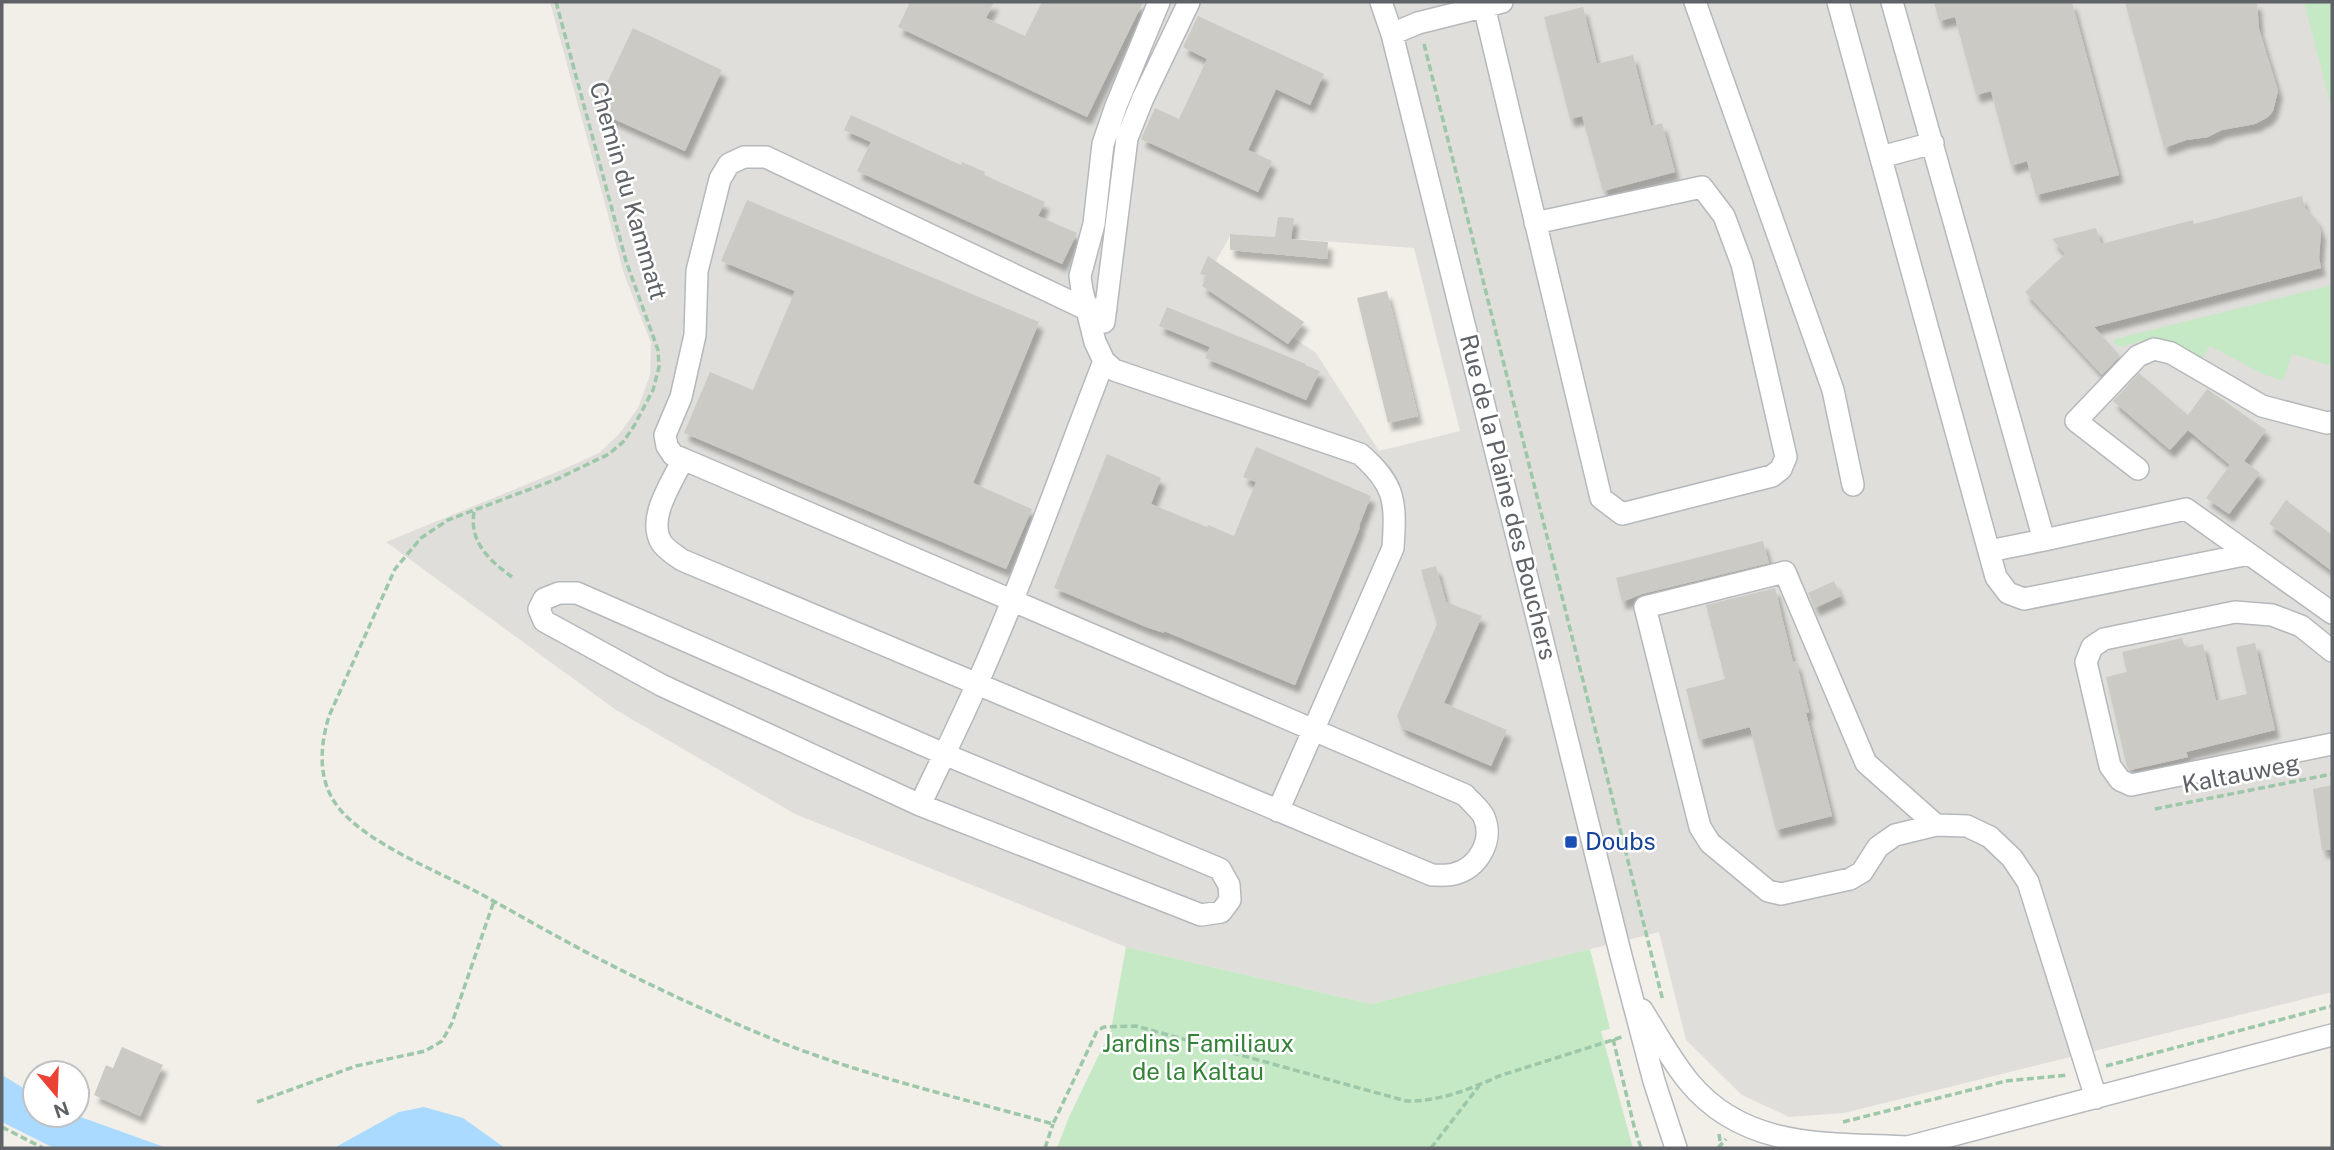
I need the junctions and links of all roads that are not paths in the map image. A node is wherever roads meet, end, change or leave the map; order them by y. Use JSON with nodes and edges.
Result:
{"nodes":[{"id":1,"x":1158,"y":2,"type":"edge"},
{"id":2,"x":1189,"y":2,"type":"edge"},
{"id":3,"x":1381,"y":2,"type":"edge"},
{"id":4,"x":1695,"y":2,"type":"edge"},
{"id":5,"x":1838,"y":2,"type":"edge"},
{"id":6,"x":1892,"y":2,"type":"edge"},
{"id":7,"x":1493,"y":4,"type":"edge"},
{"id":8,"x":1392,"y":34,"type":"junction"},
{"id":9,"x":1933,"y":144,"type":"junction"},
{"id":10,"x":1881,"y":157,"type":"junction"},
{"id":11,"x":1535,"y":223,"type":"junction"},
{"id":12,"x":1096,"y":309,"type":"junction"},
{"id":13,"x":1099,"y":352,"type":"junction"},
{"id":14,"x":2332,"y":422,"type":"edge"},
{"id":15,"x":683,"y":460,"type":"junction"},
{"id":16,"x":2137,"y":469,"type":"dead end"},
{"id":17,"x":1853,"y":485,"type":"dead end"},
{"id":18,"x":2044,"y":540,"type":"junction"},
{"id":19,"x":1989,"y":551,"type":"junction"},
{"id":20,"x":2249,"y":554,"type":"junction"},
{"id":21,"x":1012,"y":601,"type":"junction"},
{"id":22,"x":2332,"y":613,"type":"edge"},
{"id":23,"x":2332,"y":651,"type":"edge"},
{"id":24,"x":977,"y":684,"type":"junction"},
{"id":25,"x":1312,"y":730,"type":"junction"},
{"id":26,"x":2332,"y":744,"type":"edge"},
{"id":27,"x":944,"y":754,"type":"junction"},
{"id":28,"x":920,"y":805,"type":"junction"},
{"id":29,"x":1278,"y":811,"type":"junction"},
{"id":30,"x":1936,"y":825,"type":"junction"},
{"id":31,"x":1631,"y":993,"type":"junction"},
{"id":32,"x":2332,"y":1035,"type":"edge"},
{"id":33,"x":2096,"y":1098,"type":"junction"},
{"id":34,"x":1676,"y":1148,"type":"edge"},
{"id":35,"x":1905,"y":1148,"type":"edge"}],
"edges":[{"from":1,"to":12,"type":"street"},
{"from":2,"to":12,"type":"street"},
{"from":3,"to":8,"type":"street","name":"Rue de la Plaine des Bouchers"},
{"from":4,"to":17,"type":"street"},
{"from":5,"to":10,"type":"street"},
{"from":6,"to":9,"type":"street"},
{"from":7,"to":8,"type":"street"},
{"from":7,"to":11,"type":"street"},
{"from":8,"to":31,"type":"street","name":"Rue de la Plaine des Bouchers"},
{"from":9,"to":10,"type":"street"},
{"from":9,"to":18,"type":"street"},
{"from":10,"to":19,"type":"street"},
{"from":11,"to":11,"type":"street"},
{"from":12,"to":13,"type":"street"},
{"from":12,"to":15,"type":"street"},
{"from":13,"to":21,"type":"street"},
{"from":13,"to":25,"type":"street"},
{"from":14,"to":16,"type":"street"},
{"from":15,"to":21,"type":"street"},
{"from":15,"to":24,"type":"street"},
{"from":18,"to":19,"type":"street"},
{"from":18,"to":20,"type":"street"},
{"from":19,"to":20,"type":"street"},
{"from":20,"to":22,"type":"street"},
{"from":21,"to":24,"type":"street"},
{"from":21,"to":25,"type":"street"},
{"from":23,"to":26,"type":"street"},
{"from":24,"to":27,"type":"street"},
{"from":24,"to":29,"type":"street"},
{"from":25,"to":29,"type":"street"},
{"from":25,"to":29,"type":"street"},
{"from":27,"to":28,"type":"street"},
{"from":27,"to":28,"type":"street"},
{"from":27,"to":28,"type":"street"},
{"from":30,"to":30,"type":"street"},
{"from":30,"to":33,"type":"street"},
{"from":31,"to":34,"type":"street","name":"Rue de la Plaine des Bouchers"},
{"from":31,"to":35,"type":"street","name":"Rue de la Plaine des Bouchers"},
{"from":32,"to":33,"type":"street","name":"Rue de la Plaine des Bouchers"},
{"from":33,"to":35,"type":"street","name":"Rue de la Plaine des Bouchers"}]}
